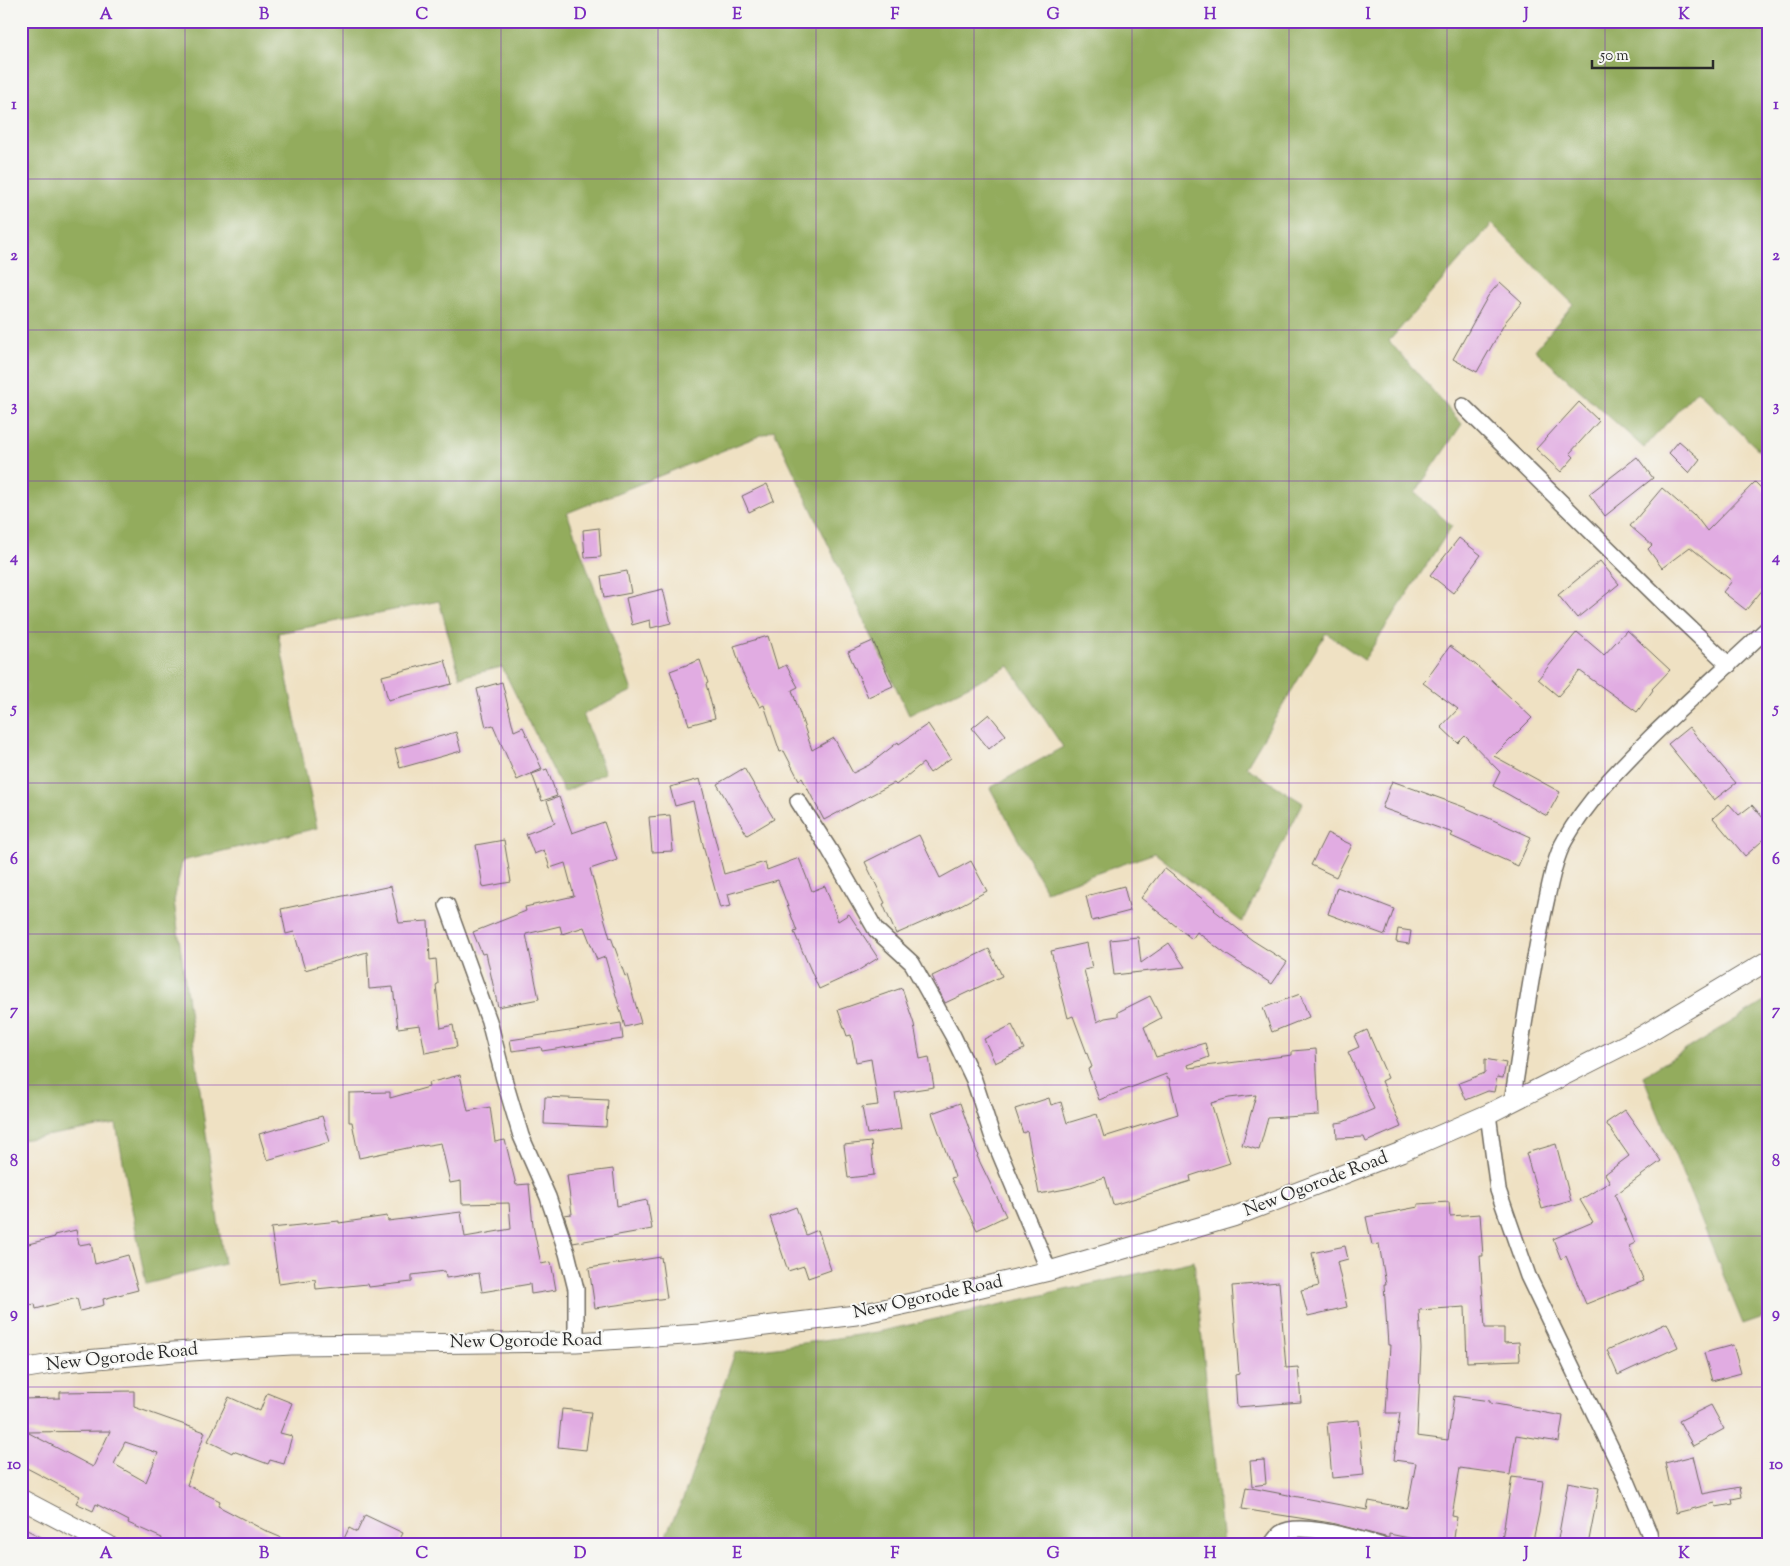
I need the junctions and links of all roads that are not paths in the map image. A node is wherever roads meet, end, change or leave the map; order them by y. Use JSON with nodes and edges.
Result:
{"nodes":[{"id":1,"x":1463,"y":406,"type":"dead end"},
{"id":2,"x":1769,"y":627,"type":"edge"},
{"id":3,"x":1730,"y":665,"type":"junction"},
{"id":4,"x":798,"y":802,"type":"dead end"},
{"id":5,"x":447,"y":905,"type":"dead end"},
{"id":6,"x":1769,"y":960,"type":"edge"},
{"id":7,"x":1512,"y":1102,"type":"junction"},
{"id":8,"x":1488,"y":1114,"type":"junction"},
{"id":9,"x":1049,"y":1271,"type":"junction"},
{"id":10,"x":576,"y":1342,"type":"junction"},
{"id":11,"x":21,"y":1369,"type":"edge"},
{"id":12,"x":21,"y":1499,"type":"edge"},
{"id":13,"x":108,"y":1545,"type":"edge"},
{"id":14,"x":1271,"y":1545,"type":"edge"},
{"id":15,"x":1380,"y":1545,"type":"edge"},
{"id":16,"x":1651,"y":1545,"type":"edge"}],
"edges":[{"from":1,"to":3,"type":"street"},
{"from":2,"to":3,"type":"street"},
{"from":3,"to":7,"type":"street"},
{"from":4,"to":9,"type":"street"},
{"from":5,"to":10,"type":"street"},
{"from":6,"to":7,"type":"street","name":"New Ogorode Road"},
{"from":7,"to":8,"type":"street","name":"New Ogorode Road"},
{"from":8,"to":9,"type":"street","name":"New Ogorode Road"},
{"from":8,"to":16,"type":"street"},
{"from":9,"to":10,"type":"street","name":"New Ogorode Road"},
{"from":10,"to":11,"type":"street","name":"New Ogorode Road"},
{"from":12,"to":13,"type":"street"},
{"from":14,"to":15,"type":"street"}]}
